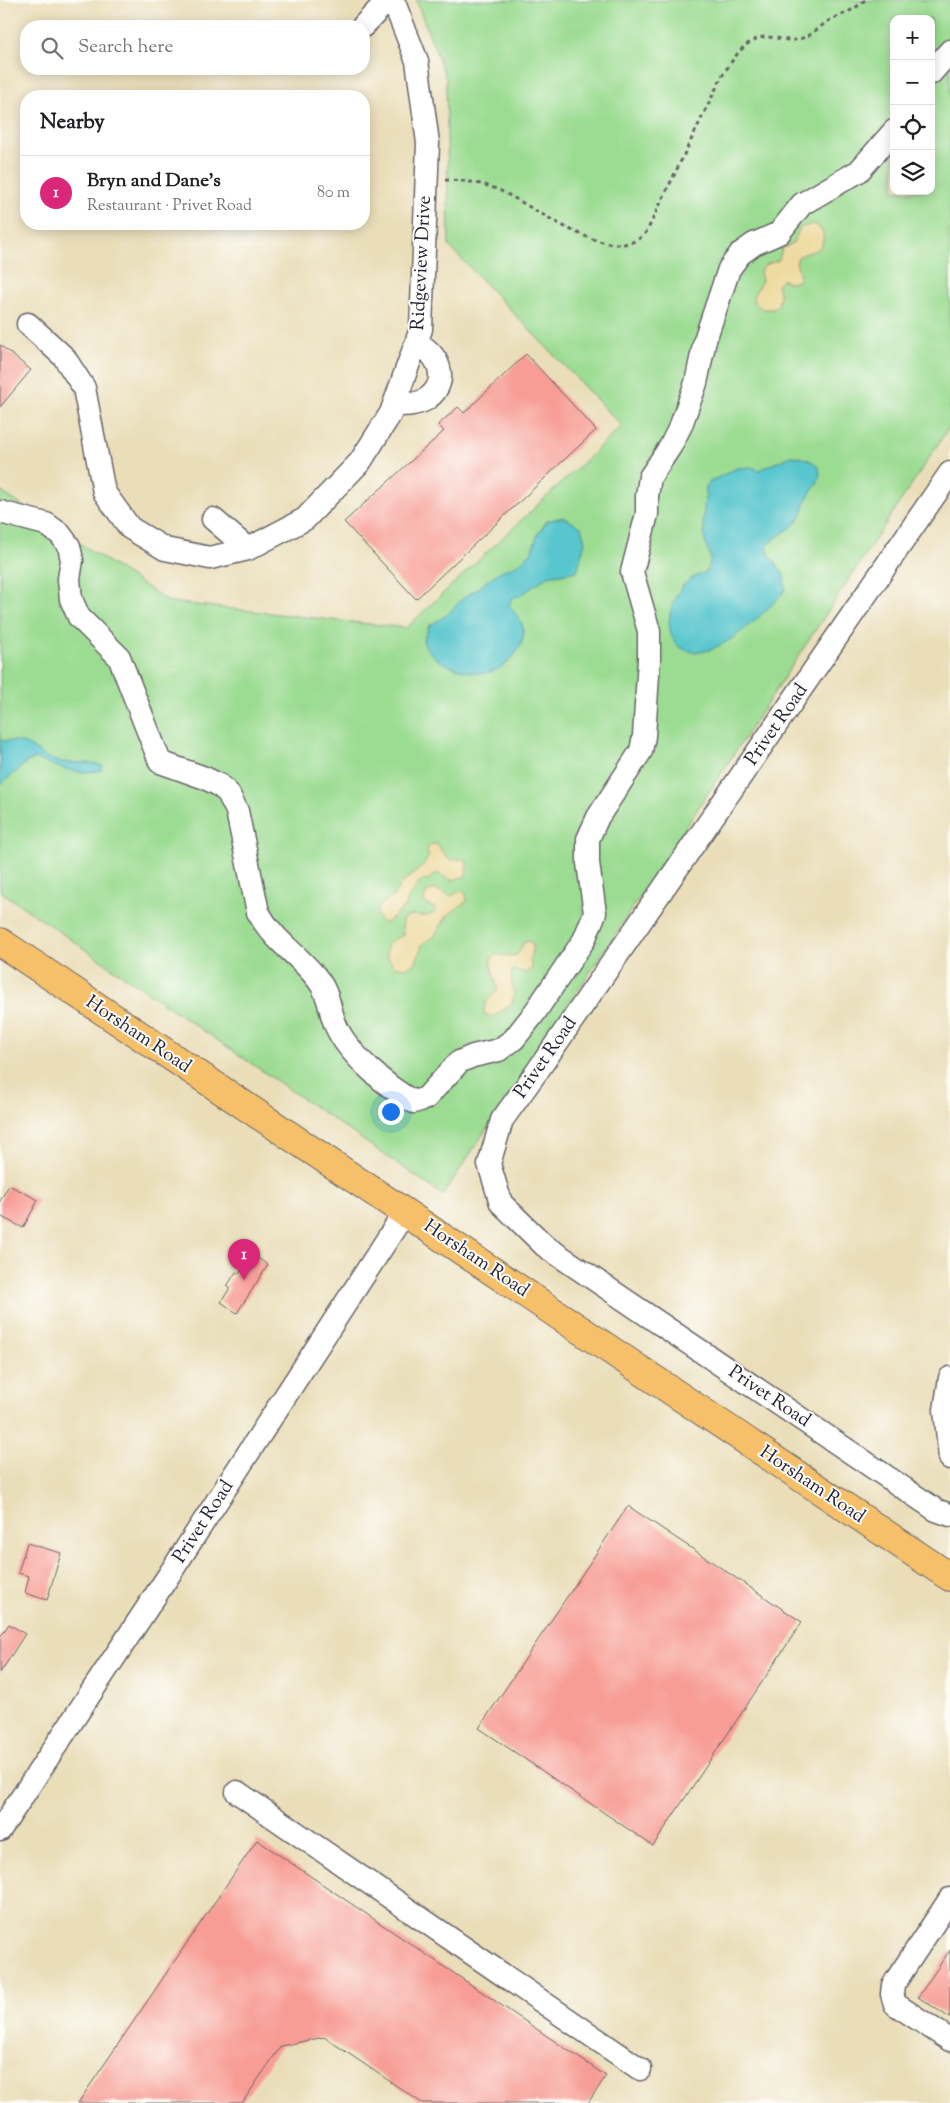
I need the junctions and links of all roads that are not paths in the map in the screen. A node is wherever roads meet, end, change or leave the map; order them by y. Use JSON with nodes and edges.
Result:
{"nodes":[{"id":1,"x":388,"y":0,"type":"edge"},
{"id":2,"x":393,"y":0,"type":"edge"},
{"id":3,"x":369,"y":20,"type":"edge"},
{"id":4,"x":950,"y":51,"type":"edge"},
{"id":5,"x":935,"y":68,"type":"edge"},
{"id":6,"x":890,"y":136,"type":"edge"},
{"id":7,"x":28,"y":324,"type":"dead end"},
{"id":8,"x":416,"y":342,"type":"junction"},
{"id":9,"x":394,"y":405,"type":"junction"},
{"id":10,"x":950,"y":473,"type":"edge"},
{"id":11,"x":0,"y":512,"type":"edge"},
{"id":12,"x":213,"y":520,"type":"dead end"},
{"id":13,"x":248,"y":549,"type":"junction"},
{"id":14,"x":0,"y":942,"type":"edge"},
{"id":15,"x":405,"y":1212,"type":"junction"},
{"id":16,"x":950,"y":1378,"type":"edge"},
{"id":17,"x":950,"y":1458,"type":"edge"},
{"id":18,"x":950,"y":1515,"type":"edge"},
{"id":19,"x":950,"y":1577,"type":"edge"},
{"id":20,"x":237,"y":1792,"type":"dead end"},
{"id":21,"x":0,"y":1830,"type":"edge"},
{"id":22,"x":950,"y":1899,"type":"edge"},
{"id":23,"x":950,"y":2040,"type":"edge"},
{"id":24,"x":640,"y":2068,"type":"dead end"}],
"edges":[{"from":1,"to":3,"type":"street"},
{"from":2,"to":8,"type":"street","name":"Ridgeview Drive"},
{"from":4,"to":5,"type":"street"},
{"from":6,"to":11,"type":"street"},
{"from":7,"to":13,"type":"street","name":"Ridgeview Drive"},
{"from":8,"to":9,"type":"street","name":"Ridgeview Drive"},
{"from":8,"to":9,"type":"street"},
{"from":9,"to":13,"type":"street","name":"Ridgeview Drive"},
{"from":10,"to":18,"type":"street","name":"Privet Road"},
{"from":12,"to":13,"type":"street"},
{"from":14,"to":15,"type":"main road","name":"Horsham Road"},
{"from":15,"to":19,"type":"main road","name":"Horsham Road"},
{"from":15,"to":21,"type":"street","name":"Privet Road"},
{"from":16,"to":17,"type":"street"},
{"from":20,"to":24,"type":"street"},
{"from":22,"to":23,"type":"street"}]}
